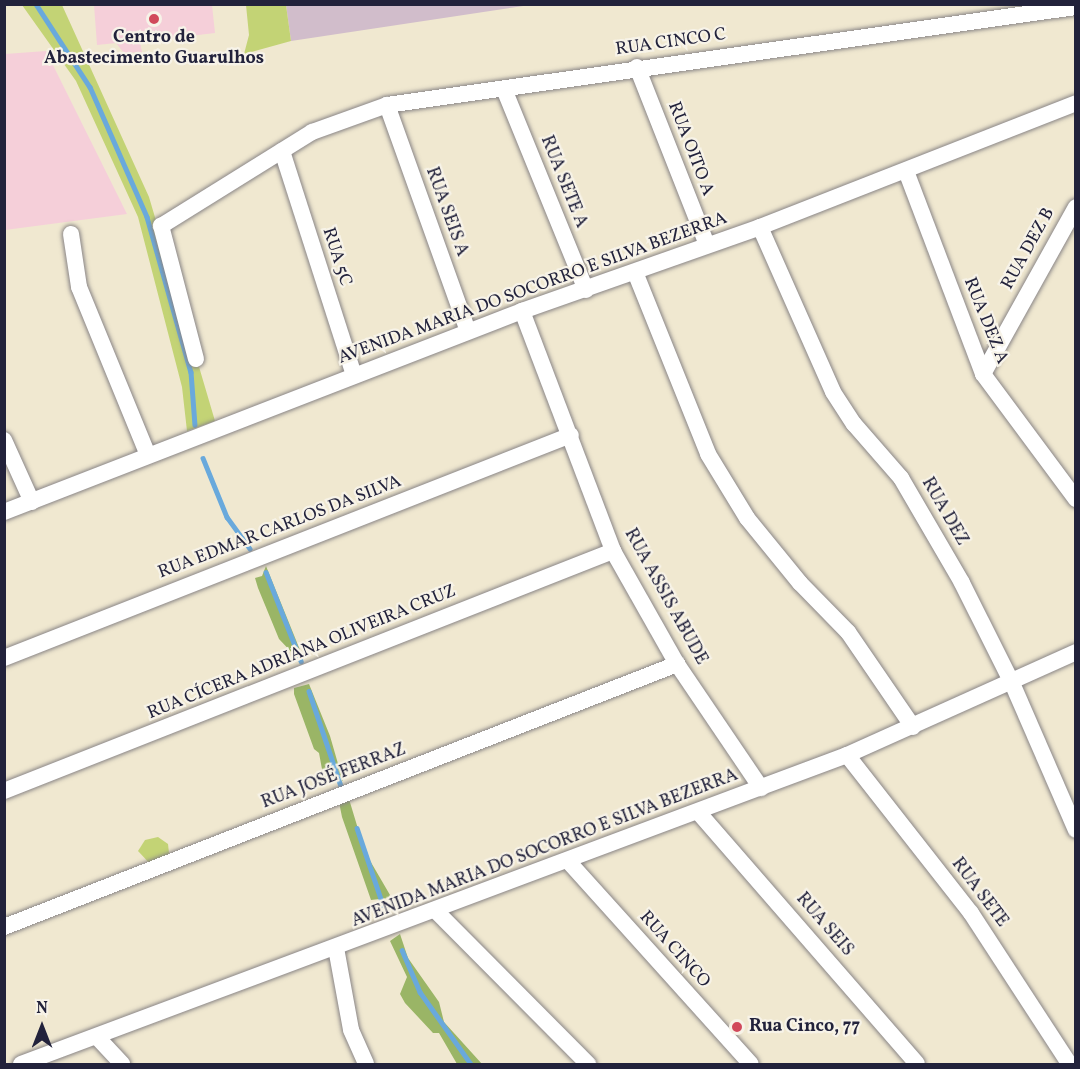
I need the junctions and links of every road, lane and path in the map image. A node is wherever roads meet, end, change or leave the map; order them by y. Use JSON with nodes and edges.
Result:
{"nodes":[{"id":1,"x":1076,"y":7,"type":"edge"},
{"id":2,"x":637,"y":67,"type":"junction"},
{"id":3,"x":504,"y":89,"type":"junction"},
{"id":4,"x":1076,"y":103,"type":"edge"},
{"id":5,"x":387,"y":105,"type":"junction"},
{"id":6,"x":282,"y":151,"type":"junction"},
{"id":7,"x":906,"y":171,"type":"junction"},
{"id":8,"x":1076,"y":207,"type":"edge"},
{"id":9,"x":760,"y":226,"type":"junction"},
{"id":10,"x":71,"y":234,"type":"dead end"},
{"id":11,"x":707,"y":245,"type":"junction"},
{"id":12,"x":635,"y":272,"type":"junction"},
{"id":13,"x":586,"y":290,"type":"junction"},
{"id":14,"x":522,"y":311,"type":"junction"},
{"id":15,"x":468,"y":332,"type":"junction"},
{"id":16,"x":196,"y":359,"type":"dead end"},
{"id":17,"x":983,"y":374,"type":"junction"},
{"id":18,"x":354,"y":375,"type":"junction"},
{"id":19,"x":571,"y":435,"type":"junction"},
{"id":20,"x":4,"y":440,"type":"edge"},
{"id":21,"x":148,"y":455,"type":"junction"},
{"id":22,"x":1076,"y":499,"type":"edge"},
{"id":23,"x":32,"y":502,"type":"junction"},
{"id":24,"x":4,"y":512,"type":"edge"},
{"id":25,"x":614,"y":551,"type":"junction"},
{"id":26,"x":1076,"y":652,"type":"edge"},
{"id":27,"x":4,"y":658,"type":"edge"},
{"id":28,"x":677,"y":664,"type":"junction"},
{"id":29,"x":1012,"y":683,"type":"junction"},
{"id":30,"x":913,"y":727,"type":"junction"},
{"id":31,"x":847,"y":755,"type":"junction"},
{"id":32,"x":761,"y":788,"type":"junction"},
{"id":33,"x":4,"y":791,"type":"edge"},
{"id":34,"x":699,"y":813,"type":"junction"},
{"id":35,"x":1076,"y":830,"type":"edge"},
{"id":36,"x":568,"y":861,"type":"junction"},
{"id":37,"x":436,"y":911,"type":"junction"},
{"id":38,"x":4,"y":927,"type":"edge"},
{"id":39,"x":336,"y":948,"type":"junction"},
{"id":40,"x":97,"y":1037,"type":"junction"},
{"id":41,"x":1070,"y":1060,"type":"edge"},
{"id":42,"x":21,"y":1065,"type":"edge"},
{"id":43,"x":122,"y":1065,"type":"edge"},
{"id":44,"x":366,"y":1065,"type":"edge"},
{"id":45,"x":588,"y":1065,"type":"edge"},
{"id":46,"x":751,"y":1065,"type":"edge"},
{"id":47,"x":917,"y":1065,"type":"edge"}],
"edges":[{"from":1,"to":2,"type":"street","name":"RUA CINCO C"},
{"from":2,"to":3,"type":"street","name":"RUA CINCO C"},
{"from":2,"to":11,"type":"street","name":"RUA OITO A"},
{"from":3,"to":5,"type":"street","name":"RUA CINCO C"},
{"from":3,"to":13,"type":"street","name":"RUA SETE A"},
{"from":4,"to":7,"type":"street","name":"AVENIDA MARIA DO SOCORRO E SILVA BEZERRA"},
{"from":5,"to":6,"type":"street","name":"RUA CINCO C"},
{"from":5,"to":15,"type":"street","name":"RUA SEIS A"},
{"from":6,"to":16,"type":"street","name":"RUA CINCO C"},
{"from":6,"to":18,"type":"street","name":"RUA 5C"},
{"from":7,"to":9,"type":"street","name":"AVENIDA MARIA DO SOCORRO E SILVA BEZERRA"},
{"from":7,"to":17,"type":"street","name":"RUA DEZ A"},
{"from":8,"to":17,"type":"street","name":"RUA DEZ B"},
{"from":9,"to":11,"type":"street","name":"AVENIDA MARIA DO SOCORRO E SILVA BEZERRA"},
{"from":9,"to":29,"type":"street","name":"RUA DEZ"},
{"from":10,"to":21,"type":"street"},
{"from":11,"to":12,"type":"street","name":"AVENIDA MARIA DO SOCORRO E SILVA BEZERRA"},
{"from":12,"to":13,"type":"street","name":"AVENIDA MARIA DO SOCORRO E SILVA BEZERRA"},
{"from":12,"to":30,"type":"street"},
{"from":13,"to":14,"type":"street","name":"AVENIDA MARIA DO SOCORRO E SILVA BEZERRA"},
{"from":14,"to":15,"type":"street","name":"AVENIDA MARIA DO SOCORRO E SILVA BEZERRA"},
{"from":14,"to":19,"type":"street","name":"RUA ASSIS ABUDE"},
{"from":15,"to":18,"type":"street","name":"AVENIDA MARIA DO SOCORRO E SILVA BEZERRA"},
{"from":17,"to":22,"type":"street","name":"RUA DEZ A"},
{"from":18,"to":21,"type":"street","name":"AVENIDA MARIA DO SOCORRO E SILVA BEZERRA"},
{"from":19,"to":25,"type":"street","name":"RUA ASSIS ABUDE"},
{"from":19,"to":27,"type":"street","name":"RUA EDMAR CARLOS DA SILVA"},
{"from":20,"to":23,"type":"street"},
{"from":21,"to":23,"type":"street","name":"AVENIDA MARIA DO SOCORRO E SILVA BEZERRA"},
{"from":23,"to":24,"type":"street","name":"AVENIDA MARIA DO SOCORRO E SILVA BEZERRA"},
{"from":25,"to":28,"type":"street","name":"RUA ASSIS ABUDE"},
{"from":25,"to":33,"type":"street","name":"RUA CÍCERA ADRIANA OLIVEIRA CRUZ"},
{"from":26,"to":29,"type":"street","name":"AVENIDA MARIA DO SOCORRO E SILVA BEZERRA"},
{"from":28,"to":32,"type":"street","name":"RUA ASSIS ABUDE"},
{"from":28,"to":38,"type":"street","name":"RUA JOSÉ FERRAZ"},
{"from":29,"to":30,"type":"street","name":"AVENIDA MARIA DO SOCORRO E SILVA BEZERRA"},
{"from":29,"to":35,"type":"street","name":"RUA DEZ"},
{"from":30,"to":31,"type":"street","name":"AVENIDA MARIA DO SOCORRO E SILVA BEZERRA"},
{"from":31,"to":32,"type":"street","name":"AVENIDA MARIA DO SOCORRO E SILVA BEZERRA"},
{"from":31,"to":41,"type":"street","name":"RUA SETE"},
{"from":32,"to":34,"type":"street","name":"AVENIDA MARIA DO SOCORRO E SILVA BEZERRA"},
{"from":34,"to":36,"type":"street","name":"AVENIDA MARIA DO SOCORRO E SILVA BEZERRA"},
{"from":34,"to":47,"type":"street","name":"RUA SEIS"},
{"from":36,"to":37,"type":"street","name":"AVENIDA MARIA DO SOCORRO E SILVA BEZERRA"},
{"from":36,"to":46,"type":"street","name":"RUA CINCO"},
{"from":37,"to":39,"type":"street","name":"AVENIDA MARIA DO SOCORRO E SILVA BEZERRA"},
{"from":37,"to":45,"type":"street"},
{"from":39,"to":40,"type":"street","name":"AVENIDA MARIA DO SOCORRO E SILVA BEZERRA"},
{"from":39,"to":44,"type":"street"},
{"from":40,"to":42,"type":"street","name":"AVENIDA MARIA DO SOCORRO E SILVA BEZERRA"},
{"from":40,"to":43,"type":"street"}]}
